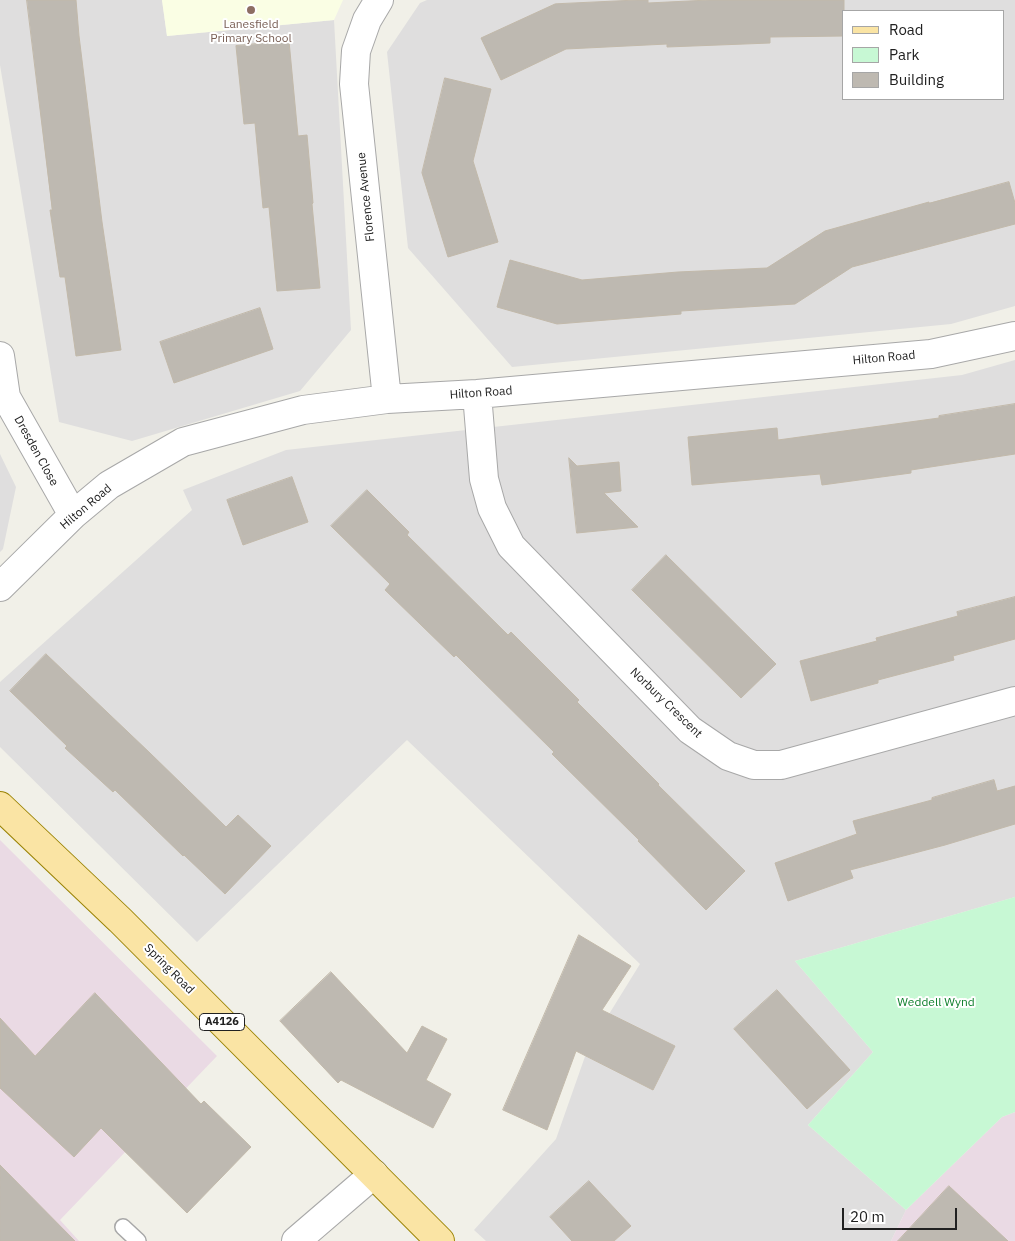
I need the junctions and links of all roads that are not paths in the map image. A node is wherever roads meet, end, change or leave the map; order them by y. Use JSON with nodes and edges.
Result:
{"nodes":[{"id":1,"x":379,"y":0,"type":"edge"},
{"id":2,"x":1015,"y":336,"type":"edge"},
{"id":3,"x":0,"y":356,"type":"edge"},
{"id":4,"x":477,"y":394,"type":"junction"},
{"id":5,"x":387,"y":399,"type":"junction"},
{"id":6,"x":72,"y":516,"type":"junction"},
{"id":7,"x":0,"y":587,"type":"edge"},
{"id":8,"x":1015,"y":701,"type":"edge"},
{"id":9,"x":0,"y":806,"type":"edge"},
{"id":10,"x":374,"y":1174,"type":"junction"},
{"id":11,"x":124,"y":1227,"type":"dead end"},
{"id":12,"x":138,"y":1241,"type":"edge"},
{"id":13,"x":296,"y":1241,"type":"edge"},
{"id":14,"x":440,"y":1241,"type":"edge"}],
"edges":[{"from":1,"to":5,"type":"street","name":"Florence Avenue"},
{"from":2,"to":4,"type":"street","name":"Hilton Road"},
{"from":3,"to":6,"type":"street","name":"Dresden Close"},
{"from":4,"to":5,"type":"street","name":"Hilton Road"},
{"from":4,"to":8,"type":"street","name":"Norbury Crescent"},
{"from":5,"to":6,"type":"street","name":"Hilton Road"},
{"from":6,"to":7,"type":"street","name":"Hilton Road"},
{"from":9,"to":10,"type":"main road","name":"Spring Road","number":"A4126"},
{"from":10,"to":13,"type":"street"},
{"from":10,"to":14,"type":"main road","name":"Spring Road","number":"A4126"},
{"from":11,"to":12,"type":"lane"}]}
